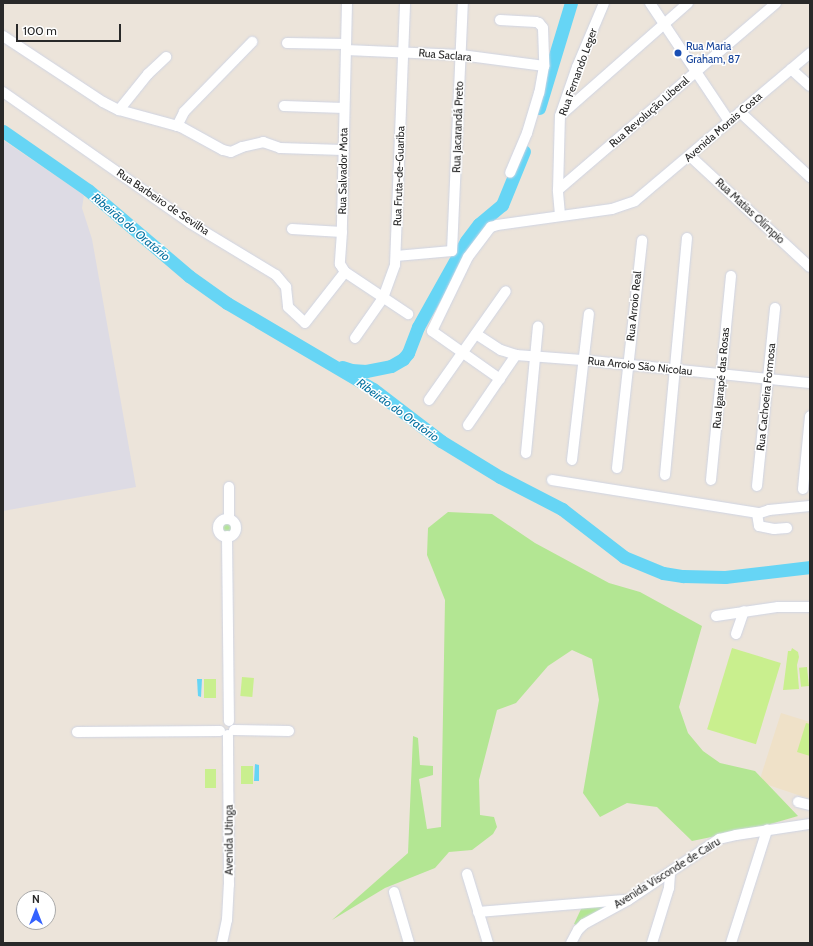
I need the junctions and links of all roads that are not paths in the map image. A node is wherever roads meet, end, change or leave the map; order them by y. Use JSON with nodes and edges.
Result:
{"nodes":[{"id":1,"x":347,"y":3,"type":"edge"},
{"id":2,"x":405,"y":3,"type":"edge"},
{"id":3,"x":463,"y":3,"type":"edge"},
{"id":4,"x":604,"y":3,"type":"edge"},
{"id":5,"x":650,"y":3,"type":"edge"},
{"id":6,"x":688,"y":3,"type":"edge"},
{"id":7,"x":776,"y":3,"type":"edge"},
{"id":8,"x":500,"y":20,"type":"dead end"},
{"id":9,"x":664,"y":24,"type":"junction"},
{"id":10,"x":3,"y":36,"type":"edge"},
{"id":11,"x":252,"y":42,"type":"dead end"},
{"id":12,"x":287,"y":43,"type":"dead end"},
{"id":13,"x":346,"y":47,"type":"junction"},
{"id":14,"x":403,"y":52,"type":"junction"},
{"id":15,"x":810,"y":53,"type":"edge"},
{"id":16,"x":461,"y":55,"type":"junction"},
{"id":17,"x":166,"y":57,"type":"dead end"},
{"id":18,"x":544,"y":66,"type":"junction"},
{"id":19,"x":791,"y":69,"type":"junction"},
{"id":20,"x":695,"y":72,"type":"junction"},
{"id":21,"x":810,"y":86,"type":"edge"},
{"id":22,"x":3,"y":92,"type":"edge"},
{"id":23,"x":284,"y":106,"type":"dead end"},
{"id":24,"x":344,"y":108,"type":"junction"},
{"id":25,"x":119,"y":110,"type":"junction"},
{"id":26,"x":740,"y":112,"type":"junction"},
{"id":27,"x":560,"y":116,"type":"junction"},
{"id":28,"x":729,"y":121,"type":"junction"},
{"id":29,"x":177,"y":126,"type":"junction"},
{"id":30,"x":343,"y":150,"type":"junction"},
{"id":31,"x":690,"y":156,"type":"junction"},
{"id":32,"x":510,"y":173,"type":"dead end"},
{"id":33,"x":810,"y":177,"type":"edge"},
{"id":34,"x":558,"y":190,"type":"junction"},
{"id":35,"x":560,"y":215,"type":"junction"},
{"id":36,"x":292,"y":230,"type":"dead end"},
{"id":37,"x":342,"y":232,"type":"junction"},
{"id":38,"x":687,"y":238,"type":"dead end"},
{"id":39,"x":642,"y":240,"type":"dead end"},
{"id":40,"x":396,"y":256,"type":"junction"},
{"id":41,"x":810,"y":267,"type":"edge"},
{"id":42,"x":345,"y":272,"type":"junction"},
{"id":43,"x":731,"y":276,"type":"dead end"},
{"id":44,"x":506,"y":291,"type":"dead end"},
{"id":45,"x":384,"y":298,"type":"junction"},
{"id":46,"x":775,"y":308,"type":"dead end"},
{"id":47,"x":408,"y":314,"type":"dead end"},
{"id":48,"x":588,"y":314,"type":"dead end"},
{"id":49,"x":538,"y":326,"type":"dead end"},
{"id":50,"x":476,"y":334,"type":"junction"},
{"id":51,"x":355,"y":338,"type":"dead end"},
{"id":52,"x":463,"y":353,"type":"junction"},
{"id":53,"x":516,"y":355,"type":"junction"},
{"id":54,"x":536,"y":356,"type":"junction"},
{"id":55,"x":582,"y":360,"type":"junction"},
{"id":56,"x":628,"y":364,"type":"junction"},
{"id":57,"x":675,"y":369,"type":"junction"},
{"id":58,"x":721,"y":374,"type":"junction"},
{"id":59,"x":767,"y":378,"type":"junction"},
{"id":60,"x":500,"y":379,"type":"junction"},
{"id":61,"x":810,"y":383,"type":"edge"},
{"id":62,"x":429,"y":400,"type":"dead end"},
{"id":63,"x":810,"y":416,"type":"edge"},
{"id":64,"x":468,"y":425,"type":"dead end"},
{"id":65,"x":526,"y":453,"type":"dead end"},
{"id":66,"x":572,"y":460,"type":"dead end"},
{"id":67,"x":617,"y":468,"type":"dead end"},
{"id":68,"x":665,"y":475,"type":"dead end"},
{"id":69,"x":552,"y":480,"type":"dead end"},
{"id":70,"x":711,"y":480,"type":"dead end"},
{"id":71,"x":757,"y":486,"type":"dead end"},
{"id":72,"x":229,"y":487,"type":"dead end"},
{"id":73,"x":803,"y":489,"type":"dead end"},
{"id":74,"x":810,"y":506,"type":"edge"},
{"id":75,"x":759,"y":513,"type":"junction"},
{"id":76,"x":787,"y":528,"type":"dead end"},
{"id":77,"x":810,"y":607,"type":"edge"},
{"id":78,"x":744,"y":611,"type":"junction"},
{"id":79,"x":716,"y":616,"type":"dead end"},
{"id":80,"x":736,"y":634,"type":"dead end"},
{"id":81,"x":228,"y":729,"type":"junction"},
{"id":82,"x":289,"y":731,"type":"dead end"},
{"id":83,"x":78,"y":732,"type":"dead end"},
{"id":84,"x":798,"y":802,"type":"dead end"},
{"id":85,"x":810,"y":805,"type":"edge"},
{"id":86,"x":810,"y":824,"type":"edge"},
{"id":87,"x":767,"y":830,"type":"junction"},
{"id":88,"x":670,"y":873,"type":"junction"},
{"id":89,"x":467,"y":874,"type":"dead end"},
{"id":90,"x":394,"y":892,"type":"dead end"},
{"id":91,"x":628,"y":900,"type":"junction"},
{"id":92,"x":478,"y":912,"type":"junction"},
{"id":93,"x":222,"y":943,"type":"edge"},
{"id":94,"x":409,"y":943,"type":"edge"},
{"id":95,"x":488,"y":943,"type":"edge"},
{"id":96,"x":571,"y":943,"type":"edge"},
{"id":97,"x":652,"y":943,"type":"edge"},
{"id":98,"x":731,"y":943,"type":"edge"}],
"edges":[{"from":1,"to":13,"type":"street","name":"Rua Salvador Mota"},
{"from":2,"to":14,"type":"street","name":"Rua Fruta-de-Guariba"},
{"from":3,"to":16,"type":"street","name":"Rua Jacarandá Preto"},
{"from":4,"to":27,"type":"street","name":"Rua Fernando Leger"},
{"from":5,"to":9,"type":"street"},
{"from":6,"to":9,"type":"street"},
{"from":7,"to":20,"type":"street","name":"Rua Revolução Liberal"},
{"from":8,"to":18,"type":"street"},
{"from":9,"to":20,"type":"street"},
{"from":9,"to":27,"type":"street"},
{"from":10,"to":25,"type":"street"},
{"from":11,"to":29,"type":"street"},
{"from":12,"to":13,"type":"street","name":"Rua Saclara"},
{"from":13,"to":14,"type":"street","name":"Rua Saclara"},
{"from":13,"to":24,"type":"street","name":"Rua Salvador Mota"},
{"from":14,"to":16,"type":"street","name":"Rua Saclara"},
{"from":14,"to":40,"type":"street","name":"Rua Fruta-de-Guariba"},
{"from":15,"to":19,"type":"street","name":"Avenida Morais Costa"},
{"from":16,"to":18,"type":"street","name":"Rua Saclara"},
{"from":16,"to":40,"type":"street","name":"Rua Jacarandá Preto"},
{"from":17,"to":25,"type":"street"},
{"from":18,"to":32,"type":"street"},
{"from":19,"to":21,"type":"street"},
{"from":19,"to":26,"type":"street","name":"Avenida Morais Costa"},
{"from":20,"to":28,"type":"street"},
{"from":20,"to":34,"type":"street","name":"Rua Revolução Liberal"},
{"from":22,"to":42,"type":"street","name":"Rua Barbeiro de Sevilha"},
{"from":23,"to":24,"type":"street"},
{"from":24,"to":30,"type":"street","name":"Rua Salvador Mota"},
{"from":25,"to":29,"type":"street"},
{"from":26,"to":28,"type":"street","name":"Avenida Morais Costa"},
{"from":26,"to":33,"type":"street"},
{"from":27,"to":34,"type":"street","name":"Rua Fernando Leger"},
{"from":28,"to":31,"type":"street","name":"Avenida Morais Costa"},
{"from":29,"to":30,"type":"street"},
{"from":30,"to":37,"type":"street","name":"Rua Salvador Mota"},
{"from":31,"to":35,"type":"street","name":"Avenida Morais Costa"},
{"from":31,"to":41,"type":"street","name":"Rua Matias Olímpio"},
{"from":34,"to":35,"type":"street","name":"Rua Fernando Leger"},
{"from":35,"to":52,"type":"street"},
{"from":36,"to":37,"type":"street"},
{"from":37,"to":42,"type":"street","name":"Rua Salvador Mota"},
{"from":38,"to":57,"type":"street"},
{"from":39,"to":56,"type":"street","name":"Rua Arroio Real"},
{"from":40,"to":45,"type":"street","name":"Rua Fruta-de-Guariba"},
{"from":42,"to":45,"type":"street"},
{"from":43,"to":58,"type":"street","name":"Rua Igarapé das Rosas"},
{"from":44,"to":50,"type":"street"},
{"from":45,"to":47,"type":"street"},
{"from":45,"to":51,"type":"street","name":"Rua Fruta-de-Guariba"},
{"from":46,"to":59,"type":"street","name":"Rua Cachoeira Formosa"},
{"from":48,"to":55,"type":"street"},
{"from":49,"to":54,"type":"street"},
{"from":50,"to":52,"type":"street"},
{"from":50,"to":53,"type":"street","name":"Rua Arroio São Nicolau"},
{"from":52,"to":60,"type":"street"},
{"from":52,"to":62,"type":"street"},
{"from":53,"to":54,"type":"street","name":"Rua Arroio São Nicolau"},
{"from":53,"to":60,"type":"street"},
{"from":54,"to":55,"type":"street","name":"Rua Arroio São Nicolau"},
{"from":54,"to":65,"type":"street"},
{"from":55,"to":56,"type":"street","name":"Rua Arroio São Nicolau"},
{"from":55,"to":66,"type":"street"},
{"from":56,"to":57,"type":"street","name":"Rua Arroio São Nicolau"},
{"from":56,"to":67,"type":"street","name":"Rua Arroio Real"},
{"from":57,"to":58,"type":"street","name":"Rua Arroio São Nicolau"},
{"from":57,"to":68,"type":"street"},
{"from":58,"to":59,"type":"street","name":"Rua Arroio São Nicolau"},
{"from":58,"to":70,"type":"street","name":"Rua Igarapé das Rosas"},
{"from":59,"to":61,"type":"street","name":"Rua Arroio São Nicolau"},
{"from":59,"to":71,"type":"street","name":"Rua Cachoeira Formosa"},
{"from":60,"to":64,"type":"street"},
{"from":63,"to":73,"type":"street"},
{"from":69,"to":75,"type":"street"},
{"from":72,"to":81,"type":"street","name":"Avenida Utinga"},
{"from":74,"to":75,"type":"street"},
{"from":75,"to":76,"type":"street"},
{"from":77,"to":78,"type":"street"},
{"from":78,"to":79,"type":"street"},
{"from":78,"to":80,"type":"street"},
{"from":81,"to":82,"type":"street"},
{"from":81,"to":83,"type":"street"},
{"from":81,"to":93,"type":"street","name":"Avenida Utinga"},
{"from":84,"to":85,"type":"street"},
{"from":86,"to":87,"type":"street","name":"Avenida Visconde de Cairu"},
{"from":87,"to":88,"type":"street","name":"Avenida Visconde de Cairu"},
{"from":87,"to":98,"type":"street"},
{"from":88,"to":91,"type":"street","name":"Avenida Visconde de Cairu"},
{"from":88,"to":97,"type":"street"},
{"from":89,"to":92,"type":"street"},
{"from":90,"to":94,"type":"street"},
{"from":91,"to":92,"type":"street"},
{"from":91,"to":96,"type":"street","name":"Avenida Visconde de Cairu"},
{"from":92,"to":95,"type":"street"}]}
